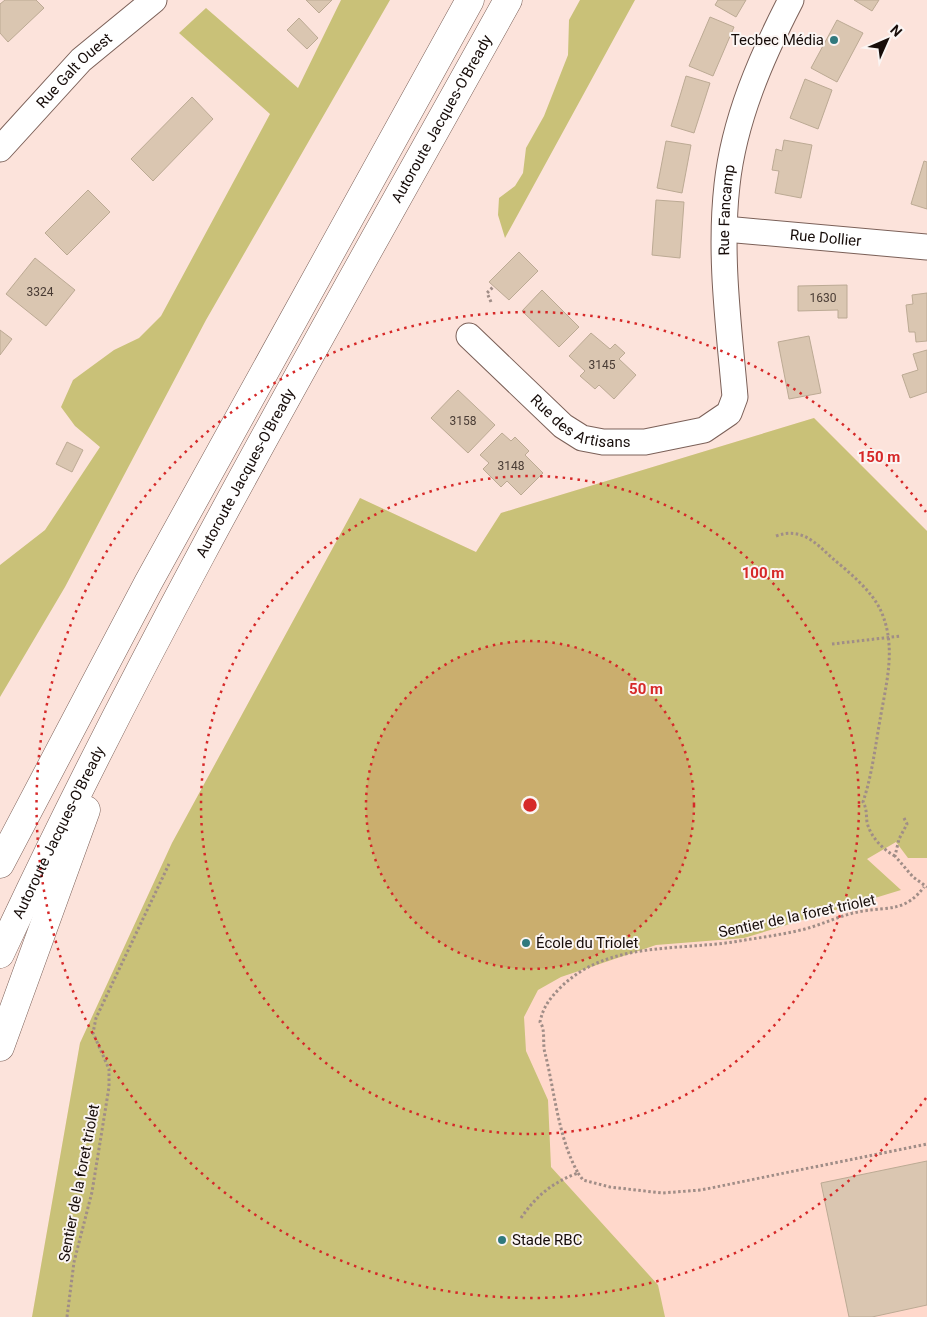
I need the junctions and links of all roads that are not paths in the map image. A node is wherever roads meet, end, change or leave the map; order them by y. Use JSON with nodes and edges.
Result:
{"nodes":[{"id":1,"x":154,"y":0,"type":"edge"},
{"id":2,"x":470,"y":0,"type":"edge"},
{"id":3,"x":508,"y":0,"type":"edge"},
{"id":4,"x":791,"y":0,"type":"edge"},
{"id":5,"x":0,"y":149,"type":"edge"},
{"id":6,"x":725,"y":229,"type":"junction"},
{"id":7,"x":927,"y":246,"type":"edge"},
{"id":8,"x":469,"y":336,"type":"dead end"},
{"id":9,"x":716,"y":422,"type":"joint"},
{"id":10,"x":129,"y":689,"type":"junction"},
{"id":11,"x":0,"y":864,"type":"edge"},
{"id":12,"x":0,"y":954,"type":"edge"},
{"id":13,"x":0,"y":1047,"type":"edge"}],
"edges":[{"from":1,"to":5,"type":"street","name":"Rue Galt Ouest"},
{"from":2,"to":11,"type":"highway"},
{"from":3,"to":10,"type":"highway","name":"Autoroute Jacques-O'Bready"},
{"from":4,"to":6,"type":"street","name":"Rue Fancamp"},
{"from":6,"to":7,"type":"street","name":"Rue Dollier"},
{"from":6,"to":9,"type":"street","name":"Rue Fancamp"},
{"from":8,"to":9,"type":"street","name":"Rue des Artisans"},
{"from":10,"to":12,"type":"highway","name":"Autoroute Jacques-O'Bready"},
{"from":10,"to":13,"type":"highway"}]}
